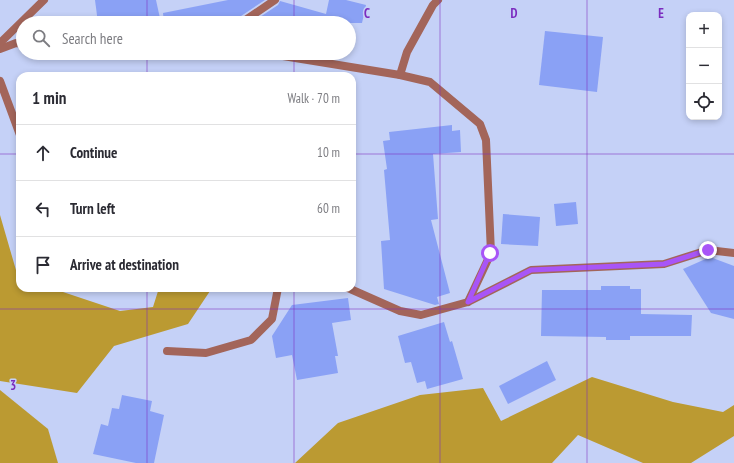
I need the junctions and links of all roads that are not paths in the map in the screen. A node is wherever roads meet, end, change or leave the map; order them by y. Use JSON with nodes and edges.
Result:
{"nodes":[{"id":1,"x":44,"y":0,"type":"edge"},
{"id":2,"x":275,"y":0,"type":"edge"},
{"id":3,"x":438,"y":0,"type":"edge"},
{"id":4,"x":28,"y":16,"type":"edge"},
{"id":5,"x":251,"y":16,"type":"edge"},
{"id":6,"x":16,"y":27,"type":"edge"},
{"id":7,"x":0,"y":43,"type":"edge"},
{"id":8,"x":16,"y":43,"type":"edge"},
{"id":9,"x":0,"y":49,"type":"edge"},
{"id":10,"x":308,"y":60,"type":"edge"},
{"id":11,"x":400,"y":75,"type":"junction"},
{"id":12,"x":0,"y":81,"type":"edge"},
{"id":13,"x":16,"y":124,"type":"edge"},
{"id":14,"x":734,"y":253,"type":"edge"},
{"id":15,"x":277,"y":292,"type":"edge"},
{"id":16,"x":356,"y":292,"type":"edge"},
{"id":17,"x":468,"y":302,"type":"junction"},
{"id":18,"x":167,"y":351,"type":"dead end"}],
"edges":[{"from":1,"to":4,"type":"street"},
{"from":2,"to":5,"type":"street"},
{"from":3,"to":11,"type":"street"},
{"from":6,"to":7,"type":"street"},
{"from":8,"to":9,"type":"street"},
{"from":10,"to":11,"type":"street"},
{"from":11,"to":17,"type":"street"},
{"from":12,"to":13,"type":"street"},
{"from":14,"to":17,"type":"street"},
{"from":15,"to":18,"type":"street"},
{"from":16,"to":17,"type":"street"}]}
